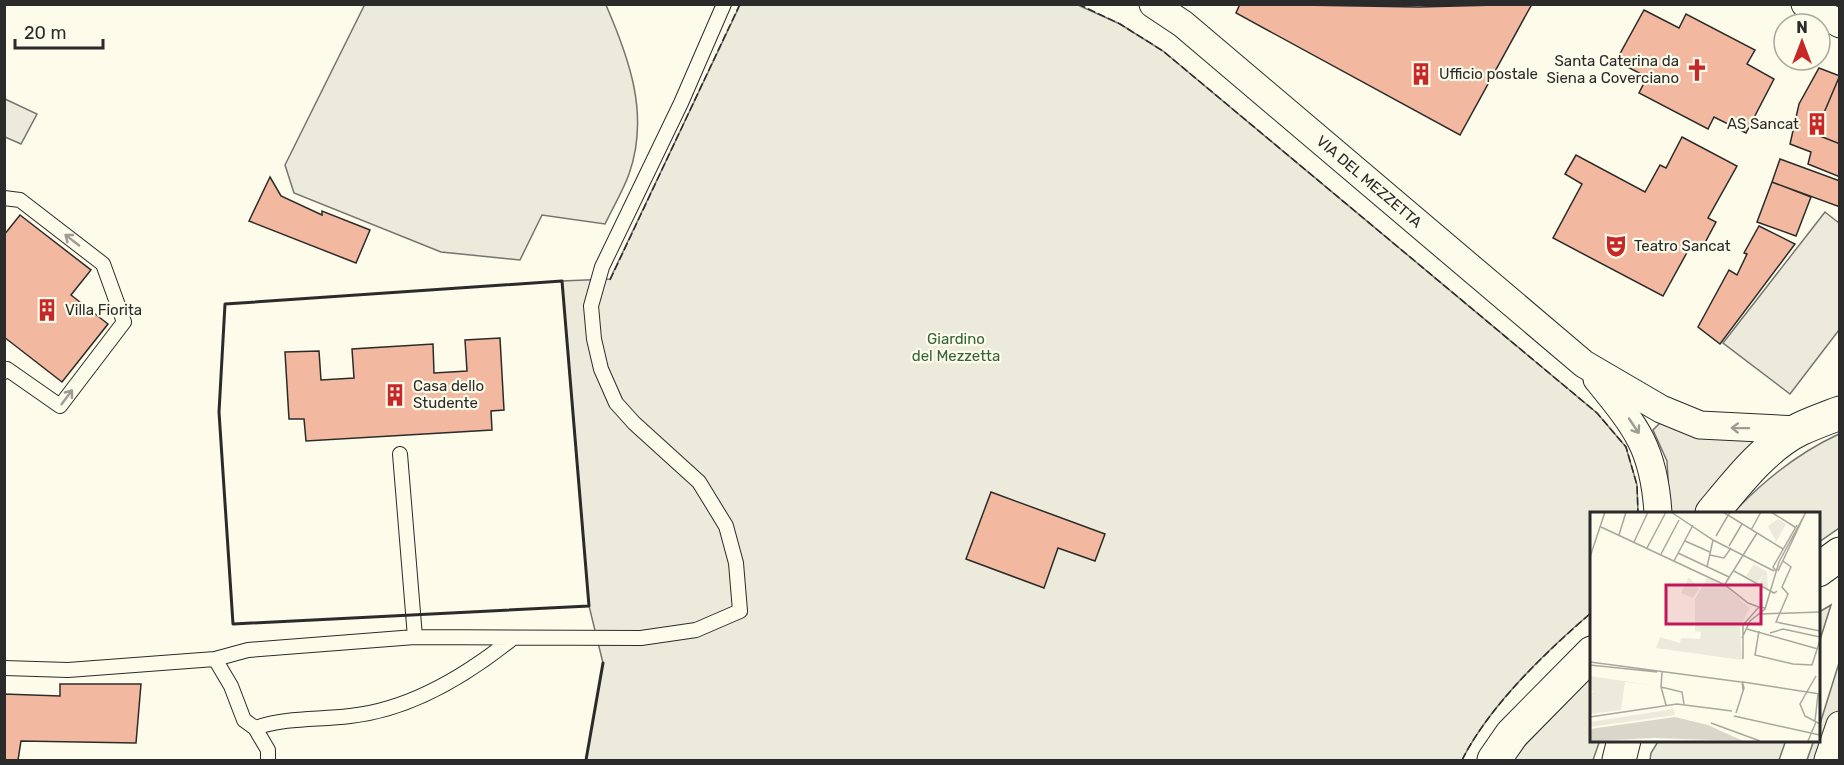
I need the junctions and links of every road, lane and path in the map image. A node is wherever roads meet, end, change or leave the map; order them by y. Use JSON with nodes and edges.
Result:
{"nodes":[{"id":1,"x":724,"y":4,"type":"edge"},
{"id":2,"x":1153,"y":4,"type":"edge"},
{"id":3,"x":1804,"y":4,"type":"edge"},
{"id":4,"x":1839,"y":24,"type":"edge"},
{"id":5,"x":4,"y":198,"type":"edge"},
{"id":6,"x":1584,"y":364,"type":"junction"},
{"id":7,"x":5,"y":369,"type":"edge"},
{"id":8,"x":1839,"y":413,"type":"edge"},
{"id":9,"x":1798,"y":430,"type":"junction"},
{"id":10,"x":400,"y":454,"type":"dead end"},
{"id":11,"x":1658,"y":512,"type":"edge"},
{"id":12,"x":1713,"y":512,"type":"edge"},
{"id":13,"x":1839,"y":554,"type":"edge"},
{"id":14,"x":1839,"y":569,"type":"edge"},
{"id":15,"x":1820,"y":570,"type":"edge"},
{"id":16,"x":1820,"y":572,"type":"edge"},
{"id":17,"x":415,"y":637,"type":"junction"},
{"id":18,"x":513,"y":638,"type":"junction"},
{"id":19,"x":1590,"y":655,"type":"edge"},
{"id":20,"x":215,"y":659,"type":"junction"},
{"id":21,"x":4,"y":668,"type":"edge"},
{"id":22,"x":1839,"y":725,"type":"edge"},
{"id":23,"x":255,"y":728,"type":"junction"},
{"id":24,"x":1624,"y":741,"type":"edge"},
{"id":25,"x":268,"y":760,"type":"edge"},
{"id":26,"x":1494,"y":760,"type":"edge"},
{"id":27,"x":1619,"y":760,"type":"edge"},
{"id":28,"x":1828,"y":760,"type":"edge"}],
"edges":[{"from":1,"to":18,"type":"lane"},
{"from":2,"to":6,"type":"street","name":"VIA DEL MEZZETTA"},
{"from":3,"to":4,"type":"street"},
{"from":7,"to":5,"type":"lane","one_way":true},
{"from":9,"to":6,"type":"street","name":"VIA DEL MEZZETTA","one_way":true},
{"from":6,"to":11,"type":"street","name":"VIA DEL MEZZETTA","one_way":true},
{"from":8,"to":9,"type":"main road"},
{"from":9,"to":12,"type":"main road"},
{"from":10,"to":17,"type":"lane"},
{"from":13,"to":15,"type":"main road"},
{"from":14,"to":16,"type":"street"},
{"from":17,"to":18,"type":"lane"},
{"from":17,"to":20,"type":"lane"},
{"from":18,"to":23,"type":"lane"},
{"from":19,"to":26,"type":"main road"},
{"from":20,"to":21,"type":"lane"},
{"from":20,"to":23,"type":"lane"},
{"from":22,"to":28,"type":"street"},
{"from":23,"to":25,"type":"lane"},
{"from":24,"to":27,"type":"main road"}]}
